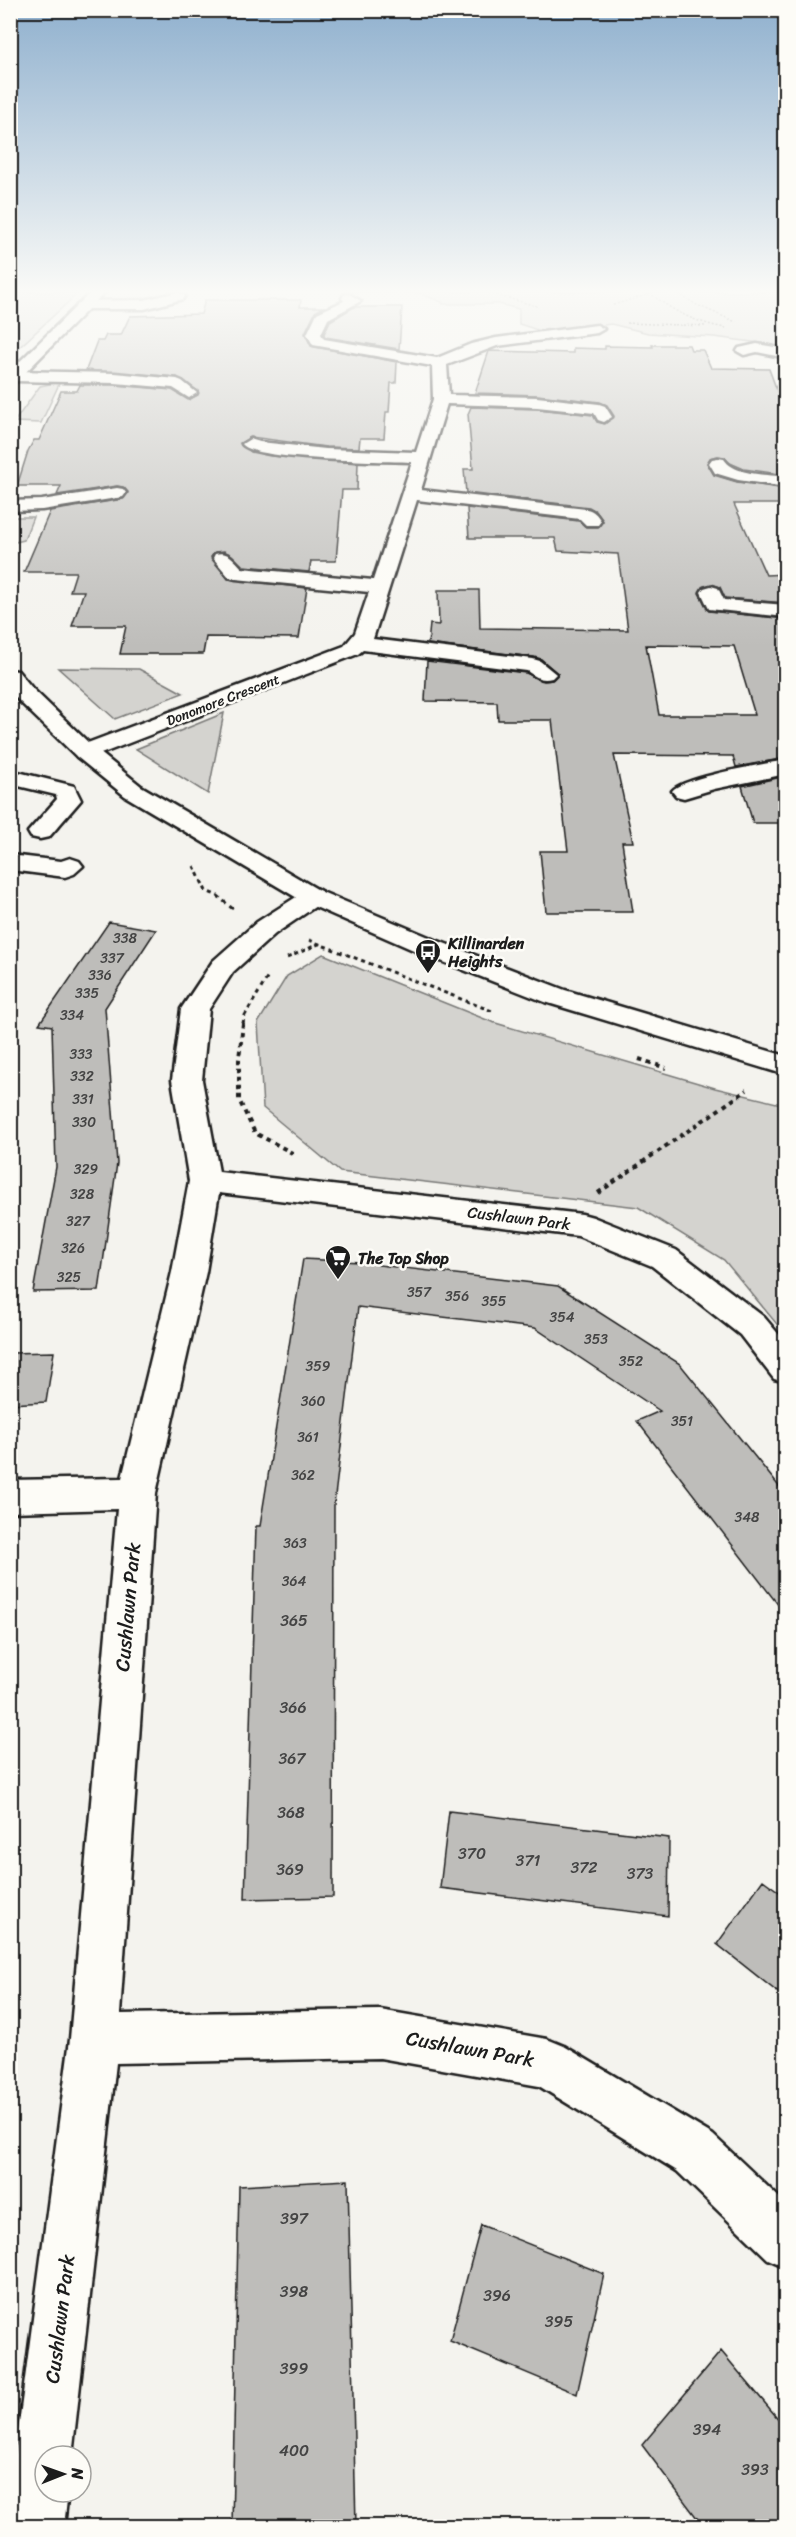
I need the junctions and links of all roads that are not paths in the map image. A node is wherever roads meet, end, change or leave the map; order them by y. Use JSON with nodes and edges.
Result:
{"nodes":[{"id":1,"x":437,"y":410,"type":"edge"},
{"id":2,"x":600,"y":410,"type":"edge"},
{"id":3,"x":604,"y":417,"type":"dead end"},
{"id":4,"x":250,"y":444,"type":"dead end"},
{"id":5,"x":423,"y":457,"type":"junction"},
{"id":6,"x":718,"y":463,"type":"dead end"},
{"id":7,"x":786,"y":482,"type":"edge"},
{"id":8,"x":117,"y":493,"type":"dead end"},
{"id":9,"x":411,"y":494,"type":"junction"},
{"id":10,"x":10,"y":506,"type":"edge"},
{"id":11,"x":592,"y":521,"type":"dead end"},
{"id":12,"x":222,"y":558,"type":"dead end"},
{"id":13,"x":381,"y":586,"type":"junction"},
{"id":14,"x":711,"y":592,"type":"dead end"},
{"id":15,"x":786,"y":611,"type":"edge"},
{"id":16,"x":358,"y":643,"type":"junction"},
{"id":17,"x":545,"y":674,"type":"dead end"},
{"id":18,"x":10,"y":676,"type":"edge"},
{"id":19,"x":85,"y":752,"type":"junction"},
{"id":20,"x":786,"y":767,"type":"edge"},
{"id":21,"x":10,"y":777,"type":"edge"},
{"id":22,"x":684,"y":791,"type":"dead end"},
{"id":23,"x":40,"y":832,"type":"dead end"},
{"id":24,"x":10,"y":862,"type":"edge"},
{"id":25,"x":70,"y":867,"type":"dead end"},
{"id":26,"x":313,"y":897,"type":"junction"},
{"id":27,"x":786,"y":1066,"type":"edge"},
{"id":28,"x":205,"y":1181,"type":"junction"},
{"id":29,"x":786,"y":1369,"type":"edge"},
{"id":30,"x":137,"y":1492,"type":"junction"},
{"id":31,"x":10,"y":1496,"type":"edge"},
{"id":32,"x":94,"y":2039,"type":"junction"},
{"id":33,"x":786,"y":2241,"type":"edge"},
{"id":34,"x":35,"y":2526,"type":"edge"}],
"edges":[{"from":1,"to":5,"type":"street"},
{"from":2,"to":3,"type":"street"},
{"from":4,"to":5,"type":"street"},
{"from":5,"to":9,"type":"street"},
{"from":6,"to":7,"type":"street"},
{"from":8,"to":10,"type":"street"},
{"from":9,"to":11,"type":"street"},
{"from":9,"to":13,"type":"street"},
{"from":12,"to":13,"type":"street"},
{"from":13,"to":16,"type":"street"},
{"from":14,"to":15,"type":"street"},
{"from":16,"to":17,"type":"street"},
{"from":16,"to":19,"type":"street","name":"Donomore Crescent"},
{"from":18,"to":19,"type":"street"},
{"from":19,"to":26,"type":"street"},
{"from":20,"to":22,"type":"street"},
{"from":21,"to":23,"type":"street"},
{"from":24,"to":25,"type":"street"},
{"from":26,"to":27,"type":"street"},
{"from":26,"to":28,"type":"street","name":"Cushlawn Park"},
{"from":28,"to":29,"type":"street","name":"Cushlawn Park"},
{"from":28,"to":30,"type":"street","name":"Cushlawn Park"},
{"from":30,"to":31,"type":"street"},
{"from":30,"to":32,"type":"street","name":"Cushlawn Park"},
{"from":32,"to":33,"type":"street","name":"Cushlawn Park"},
{"from":32,"to":34,"type":"street","name":"Cushlawn Park"}]}
